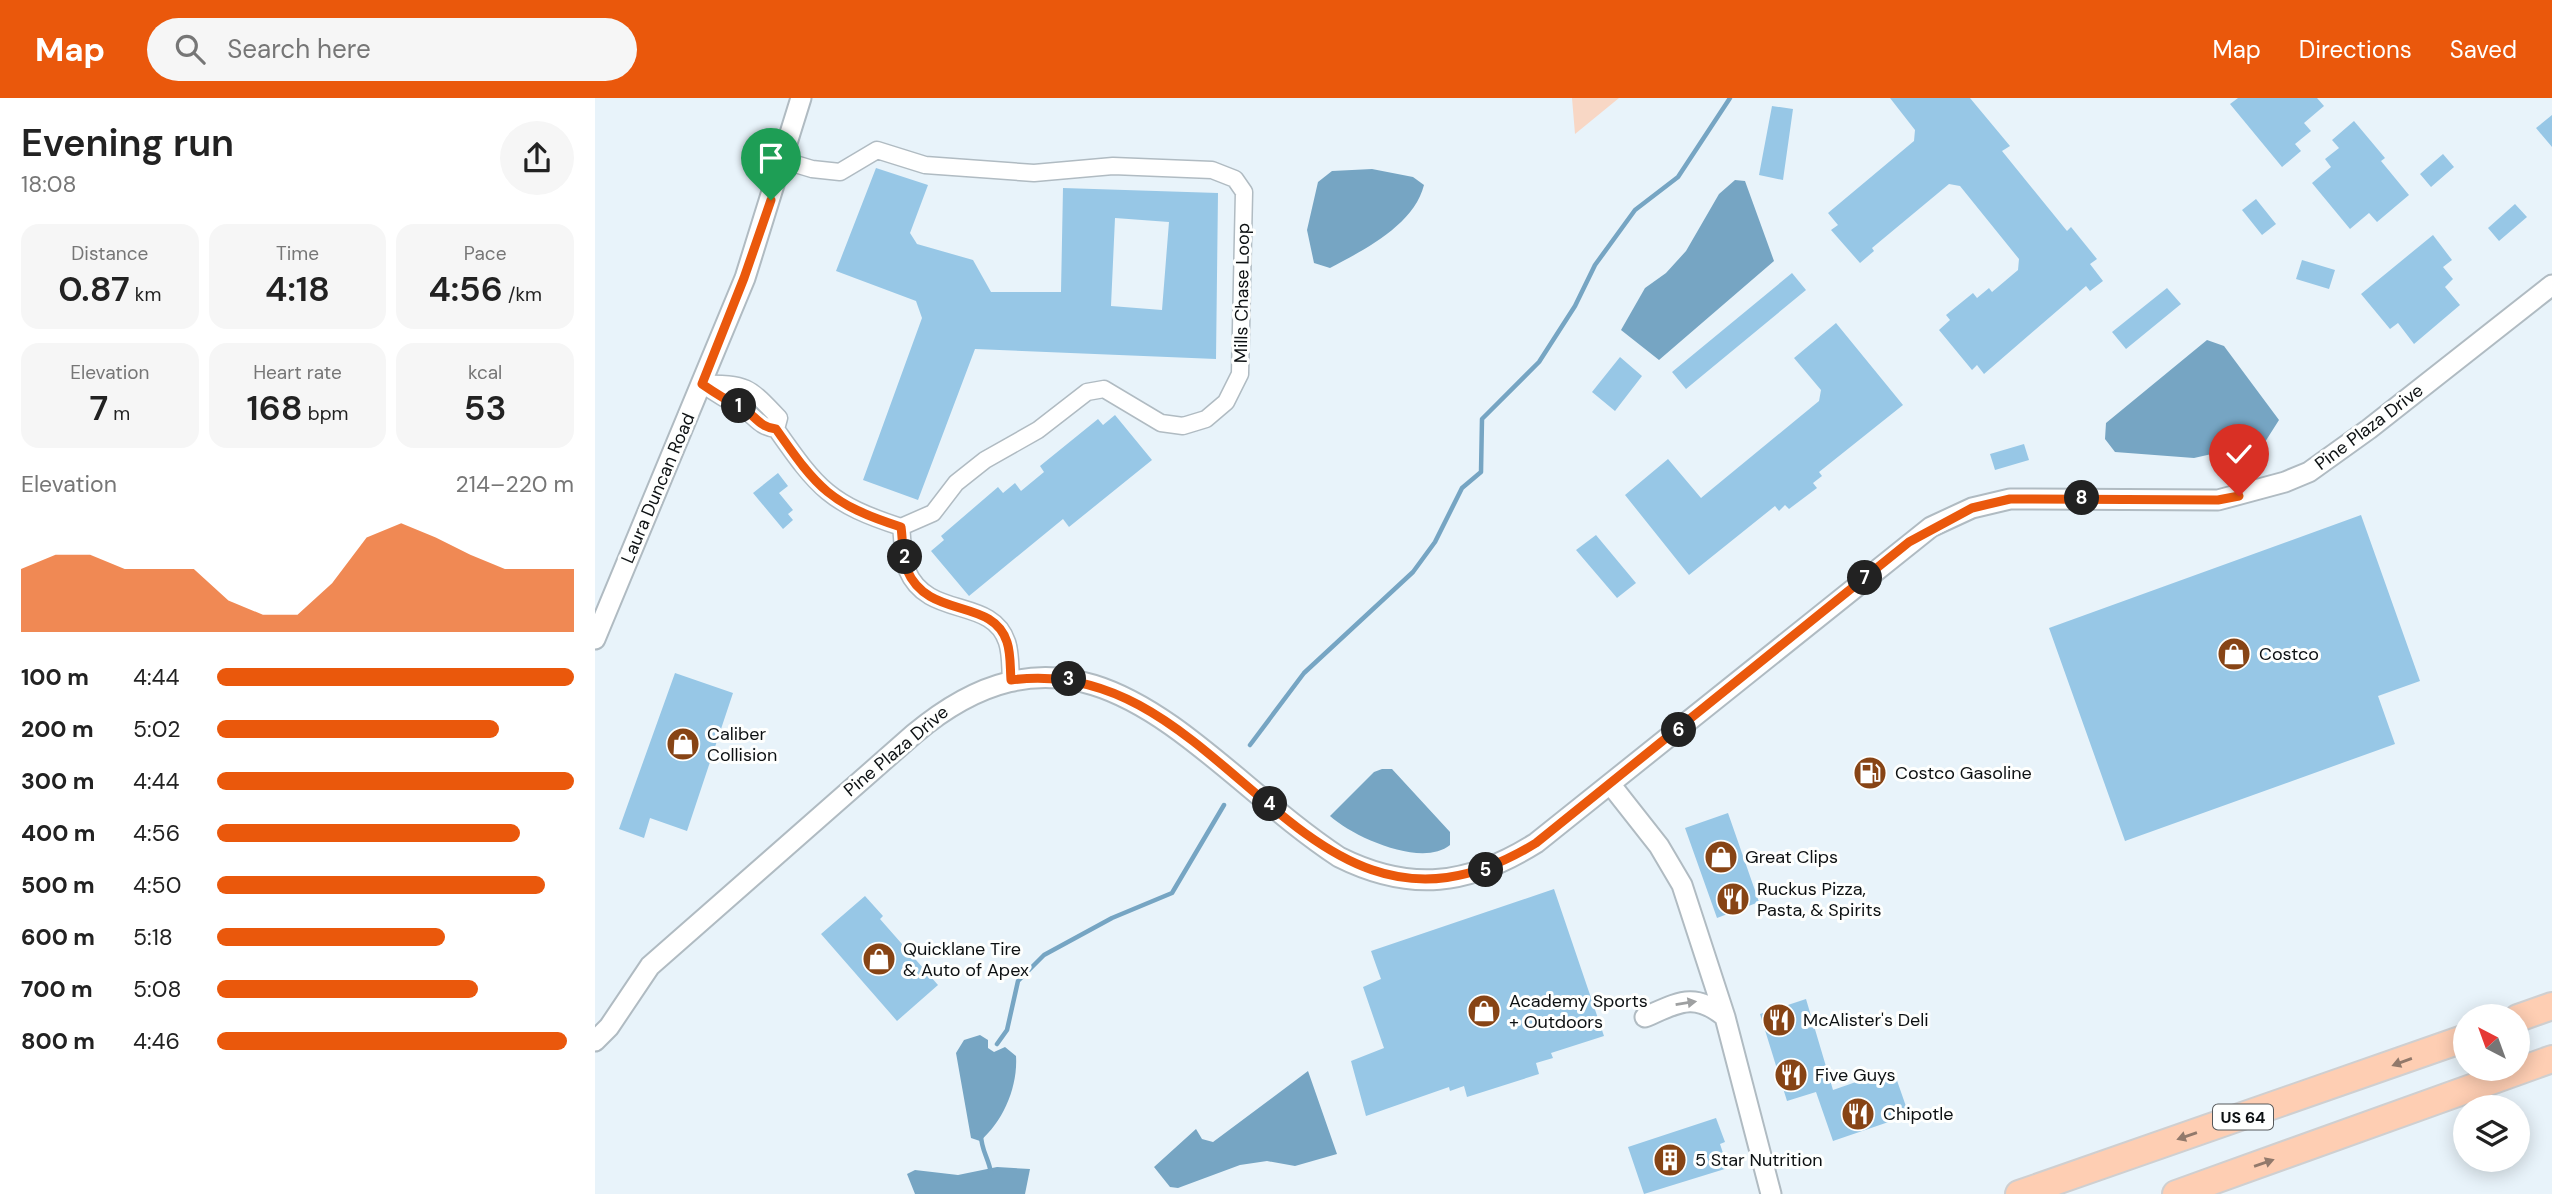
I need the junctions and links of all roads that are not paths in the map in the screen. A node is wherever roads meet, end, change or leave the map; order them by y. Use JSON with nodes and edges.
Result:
{"nodes":[{"id":1,"x":801,"y":98,"type":"edge"},
{"id":2,"x":782,"y":160,"type":"junction"},
{"id":3,"x":2552,"y":285,"type":"edge"},
{"id":4,"x":702,"y":384,"type":"junction"},
{"id":5,"x":901,"y":527,"type":"junction"},
{"id":6,"x":595,"y":639,"type":"edge"},
{"id":7,"x":1011,"y":680,"type":"junction"},
{"id":8,"x":1611,"y":785,"type":"junction"},
{"id":9,"x":2552,"y":1006,"type":"edge"},
{"id":10,"x":2531,"y":1013,"type":"edge"},
{"id":11,"x":1645,"y":1017,"type":"dead end"},
{"id":12,"x":1725,"y":1017,"type":"junction"},
{"id":13,"x":595,"y":1041,"type":"edge"},
{"id":14,"x":2453,"y":1043,"type":"edge"},
{"id":15,"x":2552,"y":1059,"type":"edge"},
{"id":16,"x":2091,"y":1169,"type":"junction"},
{"id":17,"x":1771,"y":1194,"type":"edge"},
{"id":18,"x":2019,"y":1194,"type":"edge"},
{"id":19,"x":2044,"y":1194,"type":"edge"},
{"id":20,"x":2176,"y":1194,"type":"edge"}],
"edges":[{"from":1,"to":2,"type":"street","name":"Laura Duncan Road"},
{"from":2,"to":4,"type":"street","name":"Laura Duncan Road"},
{"from":2,"to":5,"type":"street","name":"Mills Chase Loop"},
{"from":3,"to":8,"type":"street","name":"Pine Plaza Drive"},
{"from":4,"to":5,"type":"street"},
{"from":4,"to":6,"type":"street","name":"Laura Duncan Road"},
{"from":5,"to":7,"type":"street"},
{"from":7,"to":8,"type":"street","name":"Pine Plaza Drive"},
{"from":7,"to":13,"type":"street","name":"Pine Plaza Drive"},
{"from":8,"to":12,"type":"street"},
{"from":9,"to":10,"type":"highway"},
{"from":11,"to":12,"type":"street","one_way":true},
{"from":12,"to":17,"type":"street"},
{"from":14,"to":16,"type":"highway","number":"US 64","one_way":true},
{"from":20,"to":15,"type":"highway","one_way":true},
{"from":16,"to":18,"type":"highway","number":"US 64"},
{"from":16,"to":19,"type":"highway"}]}
